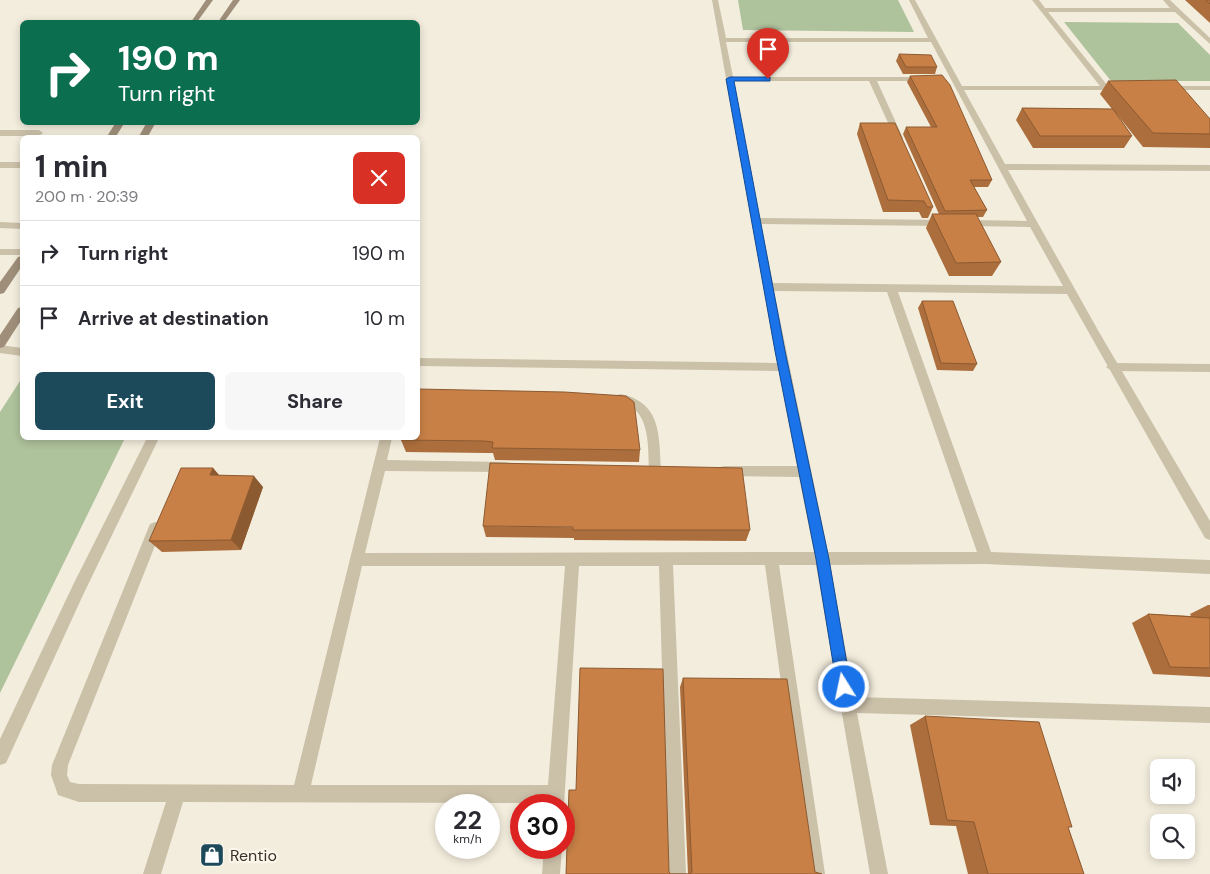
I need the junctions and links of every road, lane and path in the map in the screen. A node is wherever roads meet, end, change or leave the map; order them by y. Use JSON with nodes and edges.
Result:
{"nodes":[{"id":1,"x":210,"y":0,"type":"edge"},
{"id":2,"x":236,"y":0,"type":"edge"},
{"id":3,"x":715,"y":0,"type":"edge"},
{"id":4,"x":912,"y":0,"type":"edge"},
{"id":5,"x":1035,"y":0,"type":"edge"},
{"id":6,"x":1166,"y":0,"type":"edge"},
{"id":7,"x":1043,"y":10,"type":"junction"},
{"id":8,"x":1177,"y":10,"type":"junction"},
{"id":9,"x":195,"y":20,"type":"edge"},
{"id":10,"x":222,"y":20,"type":"edge"},
{"id":11,"x":722,"y":40,"type":"junction"},
{"id":12,"x":933,"y":40,"type":"junction"},
{"id":13,"x":1210,"y":42,"type":"edge"},
{"id":14,"x":932,"y":78,"type":"edge"},
{"id":15,"x":730,"y":79,"type":"junction"},
{"id":16,"x":872,"y":79,"type":"junction"},
{"id":17,"x":953,"y":82,"type":"junction"},
{"id":18,"x":1106,"y":88,"type":"junction"},
{"id":19,"x":1125,"y":88,"type":"edge"},
{"id":20,"x":1163,"y":88,"type":"edge"},
{"id":21,"x":1210,"y":88,"type":"edge"},
{"id":22,"x":0,"y":133,"type":"edge"},
{"id":23,"x":39,"y":133,"type":"dead end"},
{"id":24,"x":904,"y":151,"type":"edge"},
{"id":25,"x":20,"y":164,"type":"edge"},
{"id":26,"x":0,"y":165,"type":"edge"},
{"id":27,"x":1001,"y":167,"type":"junction"},
{"id":28,"x":1210,"y":168,"type":"edge"},
{"id":29,"x":755,"y":221,"type":"junction"},
{"id":30,"x":1034,"y":224,"type":"junction"},
{"id":31,"x":0,"y":225,"type":"edge"},
{"id":32,"x":20,"y":226,"type":"edge"},
{"id":33,"x":0,"y":252,"type":"edge"},
{"id":34,"x":20,"y":252,"type":"edge"},
{"id":35,"x":20,"y":261,"type":"edge"},
{"id":36,"x":768,"y":287,"type":"junction"},
{"id":37,"x":891,"y":287,"type":"junction"},
{"id":38,"x":0,"y":290,"type":"edge"},
{"id":39,"x":1070,"y":290,"type":"junction"},
{"id":40,"x":20,"y":314,"type":"edge"},
{"id":41,"x":0,"y":344,"type":"edge"},
{"id":42,"x":0,"y":348,"type":"edge"},
{"id":43,"x":20,"y":352,"type":"edge"},
{"id":44,"x":420,"y":362,"type":"edge"},
{"id":45,"x":783,"y":367,"type":"junction"},
{"id":46,"x":1112,"y":367,"type":"junction"},
{"id":47,"x":1210,"y":368,"type":"edge"},
{"id":48,"x":605,"y":398,"type":"edge"},
{"id":49,"x":152,"y":440,"type":"edge"},
{"id":50,"x":386,"y":440,"type":"edge"},
{"id":51,"x":379,"y":466,"type":"junction"},
{"id":52,"x":517,"y":468,"type":"edge"},
{"id":53,"x":655,"y":469,"type":"edge"},
{"id":54,"x":711,"y":470,"type":"edge"},
{"id":55,"x":805,"y":472,"type":"junction"},
{"id":56,"x":162,"y":512,"type":"edge"},
{"id":57,"x":1210,"y":534,"type":"edge"},
{"id":58,"x":986,"y":558,"type":"junction"},
{"id":59,"x":666,"y":559,"type":"junction"},
{"id":60,"x":771,"y":559,"type":"junction"},
{"id":61,"x":822,"y":559,"type":"junction"},
{"id":62,"x":357,"y":560,"type":"junction"},
{"id":63,"x":572,"y":561,"type":"junction"},
{"id":64,"x":1210,"y":567,"type":"edge"},
{"id":65,"x":847,"y":705,"type":"junction"},
{"id":66,"x":1210,"y":715,"type":"edge"},
{"id":67,"x":0,"y":757,"type":"edge"},
{"id":68,"x":178,"y":793,"type":"junction"},
{"id":69,"x":301,"y":793,"type":"junction"},
{"id":70,"x":555,"y":794,"type":"edge"},
{"id":71,"x":510,"y":798,"type":"edge"},
{"id":72,"x":552,"y":859,"type":"edge"},
{"id":73,"x":152,"y":874,"type":"edge"},
{"id":74,"x":551,"y":874,"type":"edge"},
{"id":75,"x":677,"y":874,"type":"edge"},
{"id":76,"x":816,"y":874,"type":"edge"},
{"id":77,"x":879,"y":874,"type":"edge"}],
"edges":[{"from":1,"to":9,"type":"main road"},
{"from":2,"to":10,"type":"main road"},
{"from":3,"to":11,"type":"street"},
{"from":4,"to":12,"type":"street"},
{"from":5,"to":7,"type":"street"},
{"from":6,"to":8,"type":"street"},
{"from":7,"to":8,"type":"street"},
{"from":7,"to":18,"type":"street"},
{"from":8,"to":13,"type":"street"},
{"from":11,"to":12,"type":"street"},
{"from":11,"to":15,"type":"street"},
{"from":12,"to":17,"type":"street"},
{"from":14,"to":16,"type":"street"},
{"from":15,"to":16,"type":"street"},
{"from":15,"to":29,"type":"street"},
{"from":16,"to":24,"type":"street"},
{"from":17,"to":18,"type":"street"},
{"from":17,"to":27,"type":"street"},
{"from":18,"to":19,"type":"street"},
{"from":20,"to":21,"type":"street"},
{"from":22,"to":23,"type":"street"},
{"from":25,"to":26,"type":"street"},
{"from":27,"to":28,"type":"street"},
{"from":27,"to":30,"type":"street"},
{"from":29,"to":30,"type":"street"},
{"from":29,"to":36,"type":"street"},
{"from":30,"to":39,"type":"street"},
{"from":31,"to":32,"type":"street"},
{"from":33,"to":34,"type":"street"},
{"from":35,"to":38,"type":"main road"},
{"from":36,"to":37,"type":"street"},
{"from":36,"to":45,"type":"street"},
{"from":37,"to":39,"type":"street"},
{"from":37,"to":58,"type":"street"},
{"from":39,"to":46,"type":"street"},
{"from":40,"to":41,"type":"main road"},
{"from":42,"to":43,"type":"street"},
{"from":44,"to":45,"type":"street"},
{"from":45,"to":55,"type":"street"},
{"from":46,"to":47,"type":"street"},
{"from":46,"to":57,"type":"street"},
{"from":48,"to":53,"type":"street"},
{"from":49,"to":67,"type":"street"},
{"from":50,"to":51,"type":"street"},
{"from":51,"to":52,"type":"street"},
{"from":51,"to":62,"type":"street"},
{"from":54,"to":55,"type":"street"},
{"from":55,"to":61,"type":"street"},
{"from":56,"to":68,"type":"street"},
{"from":58,"to":61,"type":"street"},
{"from":58,"to":64,"type":"street"},
{"from":59,"to":60,"type":"street"},
{"from":59,"to":63,"type":"street"},
{"from":59,"to":75,"type":"street"},
{"from":60,"to":61,"type":"street"},
{"from":60,"to":76,"type":"street"},
{"from":61,"to":65,"type":"street"},
{"from":62,"to":63,"type":"street"},
{"from":62,"to":69,"type":"street"},
{"from":63,"to":70,"type":"street"},
{"from":65,"to":66,"type":"street"},
{"from":65,"to":77,"type":"street"},
{"from":68,"to":69,"type":"street"},
{"from":68,"to":73,"type":"street"},
{"from":69,"to":71,"type":"street"},
{"from":72,"to":74,"type":"street"}]}
